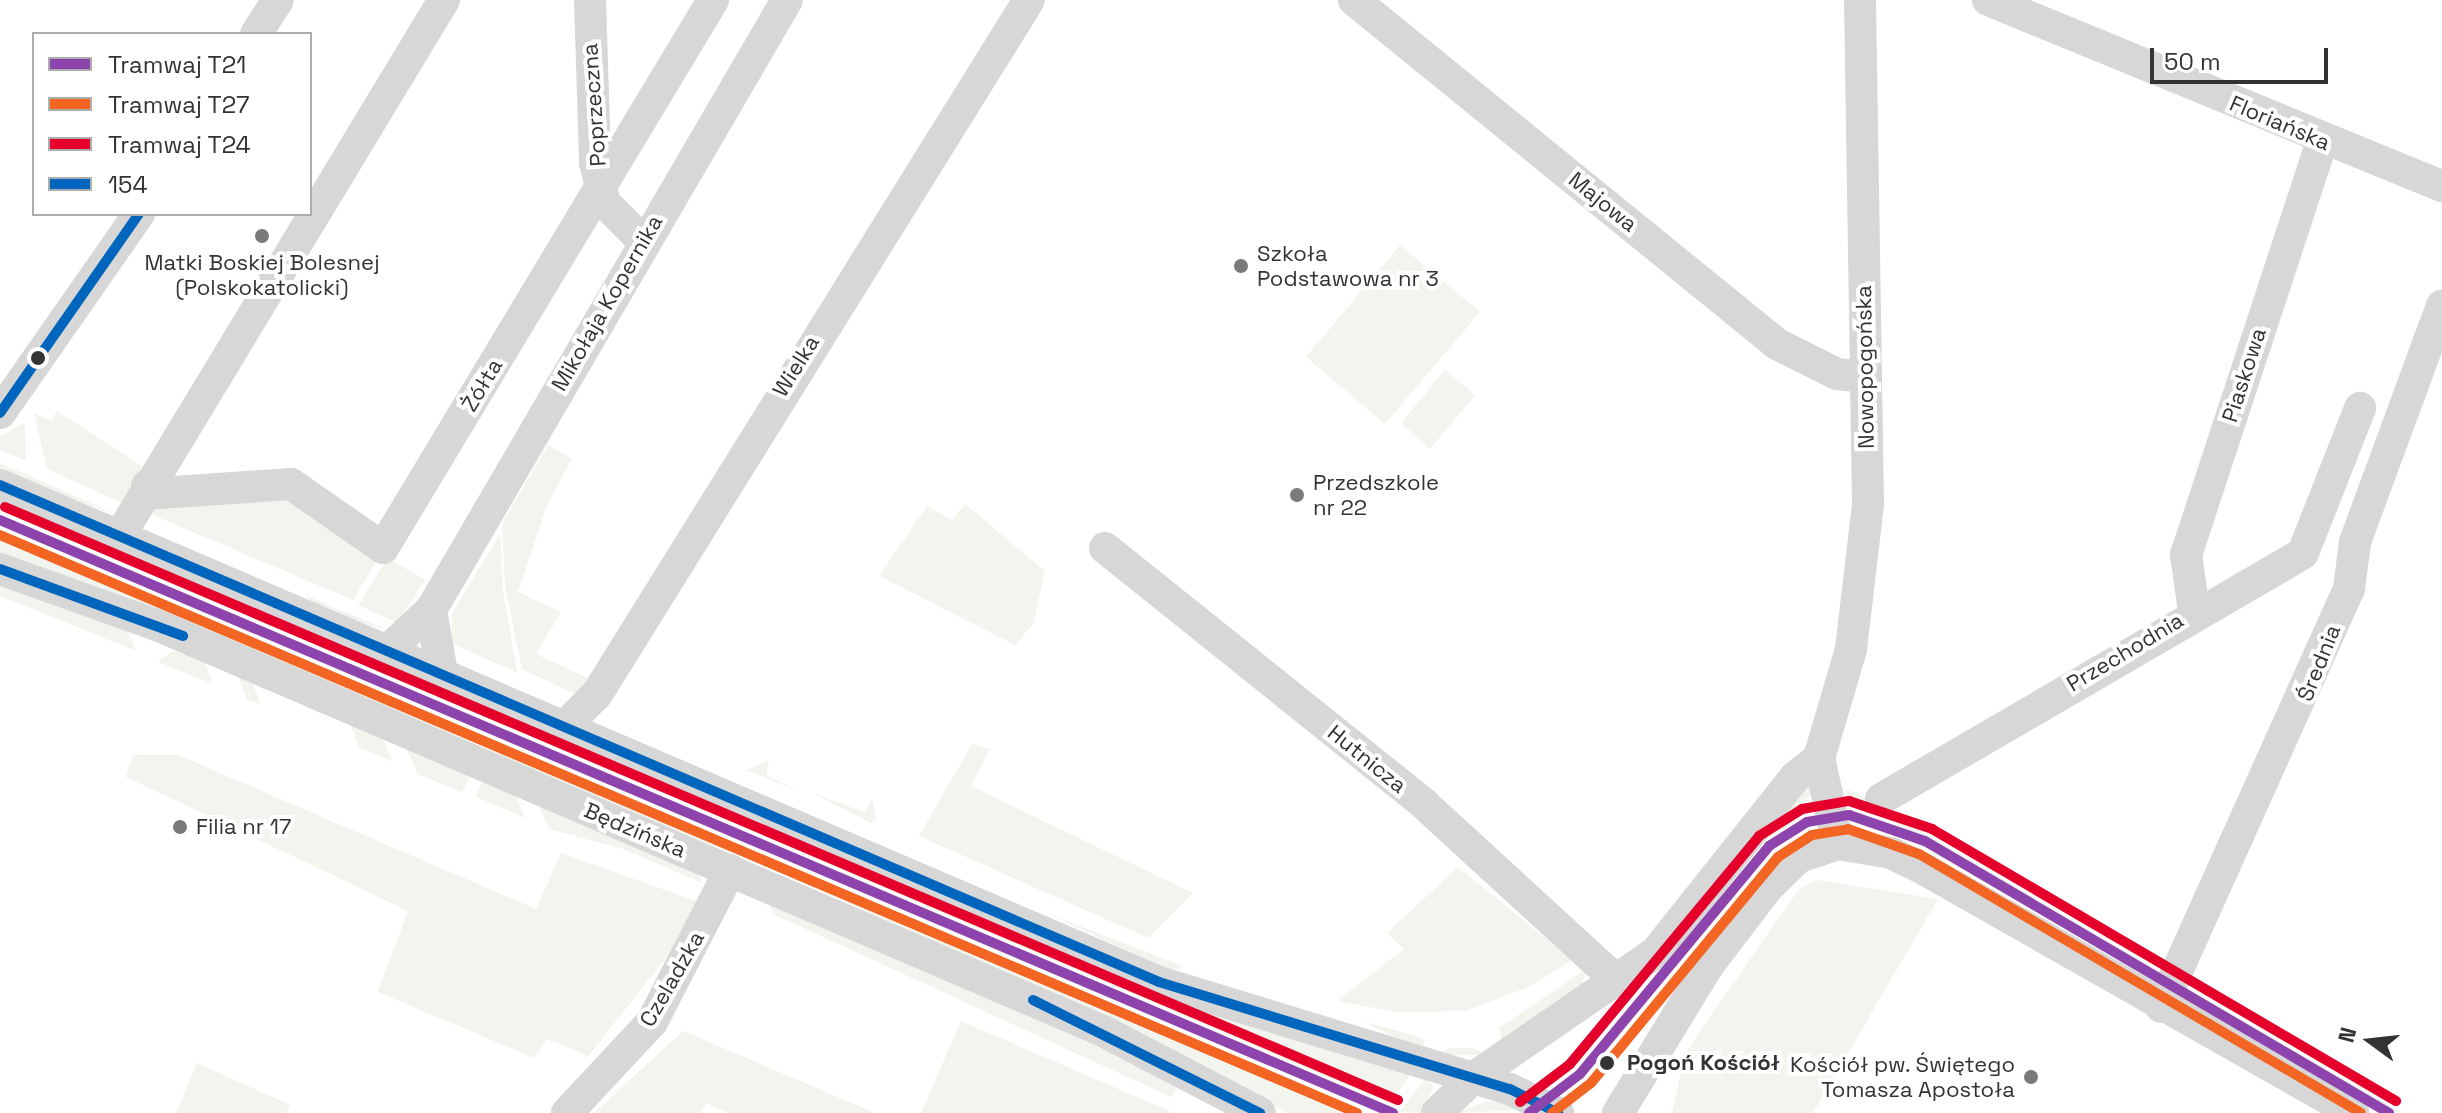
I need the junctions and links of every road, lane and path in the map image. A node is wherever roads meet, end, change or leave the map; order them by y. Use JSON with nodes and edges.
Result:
{"nodes":[{"id":1,"x":278,"y":0,"type":"edge"},
{"id":2,"x":444,"y":0,"type":"edge"},
{"id":3,"x":590,"y":0,"type":"edge"},
{"id":4,"x":713,"y":0,"type":"edge"},
{"id":5,"x":787,"y":0,"type":"edge"},
{"id":6,"x":1029,"y":0,"type":"edge"},
{"id":7,"x":1354,"y":0,"type":"edge"},
{"id":8,"x":1860,"y":0,"type":"edge"},
{"id":9,"x":1988,"y":0,"type":"edge"},
{"id":10,"x":257,"y":32,"type":"edge"},
{"id":11,"x":2322,"y":141,"type":"junction"},
{"id":12,"x":2442,"y":186,"type":"edge"},
{"id":13,"x":602,"y":188,"type":"junction"},
{"id":14,"x":138,"y":216,"type":"edge"},
{"id":15,"x":643,"y":241,"type":"junction"},
{"id":16,"x":2442,"y":306,"type":"edge"},
{"id":17,"x":1865,"y":377,"type":"junction"},
{"id":18,"x":2360,"y":408,"type":"dead end"},
{"id":19,"x":0,"y":413,"type":"edge"},
{"id":20,"x":0,"y":485,"type":"edge"},
{"id":21,"x":147,"y":486,"type":"junction"},
{"id":22,"x":119,"y":537,"type":"junction"},
{"id":23,"x":1105,"y":548,"type":"dead end"},
{"id":24,"x":0,"y":569,"type":"edge"},
{"id":25,"x":431,"y":610,"type":"junction"},
{"id":26,"x":2194,"y":611,"type":"junction"},
{"id":27,"x":385,"y":653,"type":"junction"},
{"id":28,"x":443,"y":679,"type":"junction"},
{"id":29,"x":562,"y":729,"type":"junction"},
{"id":30,"x":1824,"y":744,"type":"junction"},
{"id":31,"x":1881,"y":799,"type":"dead end"},
{"id":32,"x":1838,"y":844,"type":"junction"},
{"id":33,"x":730,"y":870,"type":"junction"},
{"id":34,"x":1618,"y":982,"type":"junction"},
{"id":35,"x":2161,"y":1007,"type":"junction"},
{"id":36,"x":1473,"y":1078,"type":"junction"},
{"id":37,"x":567,"y":1113,"type":"edge"},
{"id":38,"x":1260,"y":1113,"type":"edge"},
{"id":39,"x":1437,"y":1113,"type":"edge"},
{"id":40,"x":1558,"y":1113,"type":"edge"},
{"id":41,"x":1618,"y":1113,"type":"edge"},
{"id":42,"x":2353,"y":1113,"type":"edge"}],
"edges":[{"from":1,"to":10,"type":"street"},
{"from":2,"to":21,"type":"street"},
{"from":3,"to":13,"type":"street","name":"Poprzeczna"},
{"from":4,"to":13,"type":"street","name":"Żółta"},
{"from":5,"to":15,"type":"street","name":"Mikołaja Kopernika"},
{"from":6,"to":29,"type":"street","name":"Wielka"},
{"from":7,"to":17,"type":"street","name":"Majowa"},
{"from":8,"to":17,"type":"street","name":"Nowopogońska"},
{"from":9,"to":11,"type":"street","name":"Floriańska"},
{"from":11,"to":12,"type":"street","name":"Floriańska"},
{"from":11,"to":26,"type":"street","name":"Piaskowa"},
{"from":13,"to":15,"type":"street","name":"Poprzeczna"},
{"from":13,"to":21,"type":"street","name":"Żółta"},
{"from":14,"to":19,"type":"street"},
{"from":15,"to":25,"type":"street","name":"Mikołaja Kopernika"},
{"from":16,"to":35,"type":"street","name":"Średnia"},
{"from":17,"to":30,"type":"street","name":"Nowopogońska"},
{"from":18,"to":26,"type":"street","name":"Przechodnia"},
{"from":20,"to":22,"type":"street"},
{"from":21,"to":22,"type":"street"},
{"from":22,"to":27,"type":"street"},
{"from":23,"to":34,"type":"street","name":"Hutnicza"},
{"from":24,"to":33,"type":"street","name":"Będzińska"},
{"from":25,"to":27,"type":"street","name":"Mikołaja Kopernika"},
{"from":25,"to":28,"type":"street"},
{"from":26,"to":31,"type":"street","name":"Przechodnia"},
{"from":27,"to":28,"type":"street"},
{"from":28,"to":29,"type":"street"},
{"from":29,"to":36,"type":"street"},
{"from":30,"to":32,"type":"street"},
{"from":30,"to":34,"type":"street"},
{"from":32,"to":35,"type":"street"},
{"from":32,"to":41,"type":"street"},
{"from":33,"to":37,"type":"street","name":"Czeladzka"},
{"from":33,"to":38,"type":"street","name":"Będzińska"},
{"from":34,"to":36,"type":"street"},
{"from":35,"to":42,"type":"street"},
{"from":36,"to":39,"type":"street"},
{"from":36,"to":40,"type":"street"}]}
